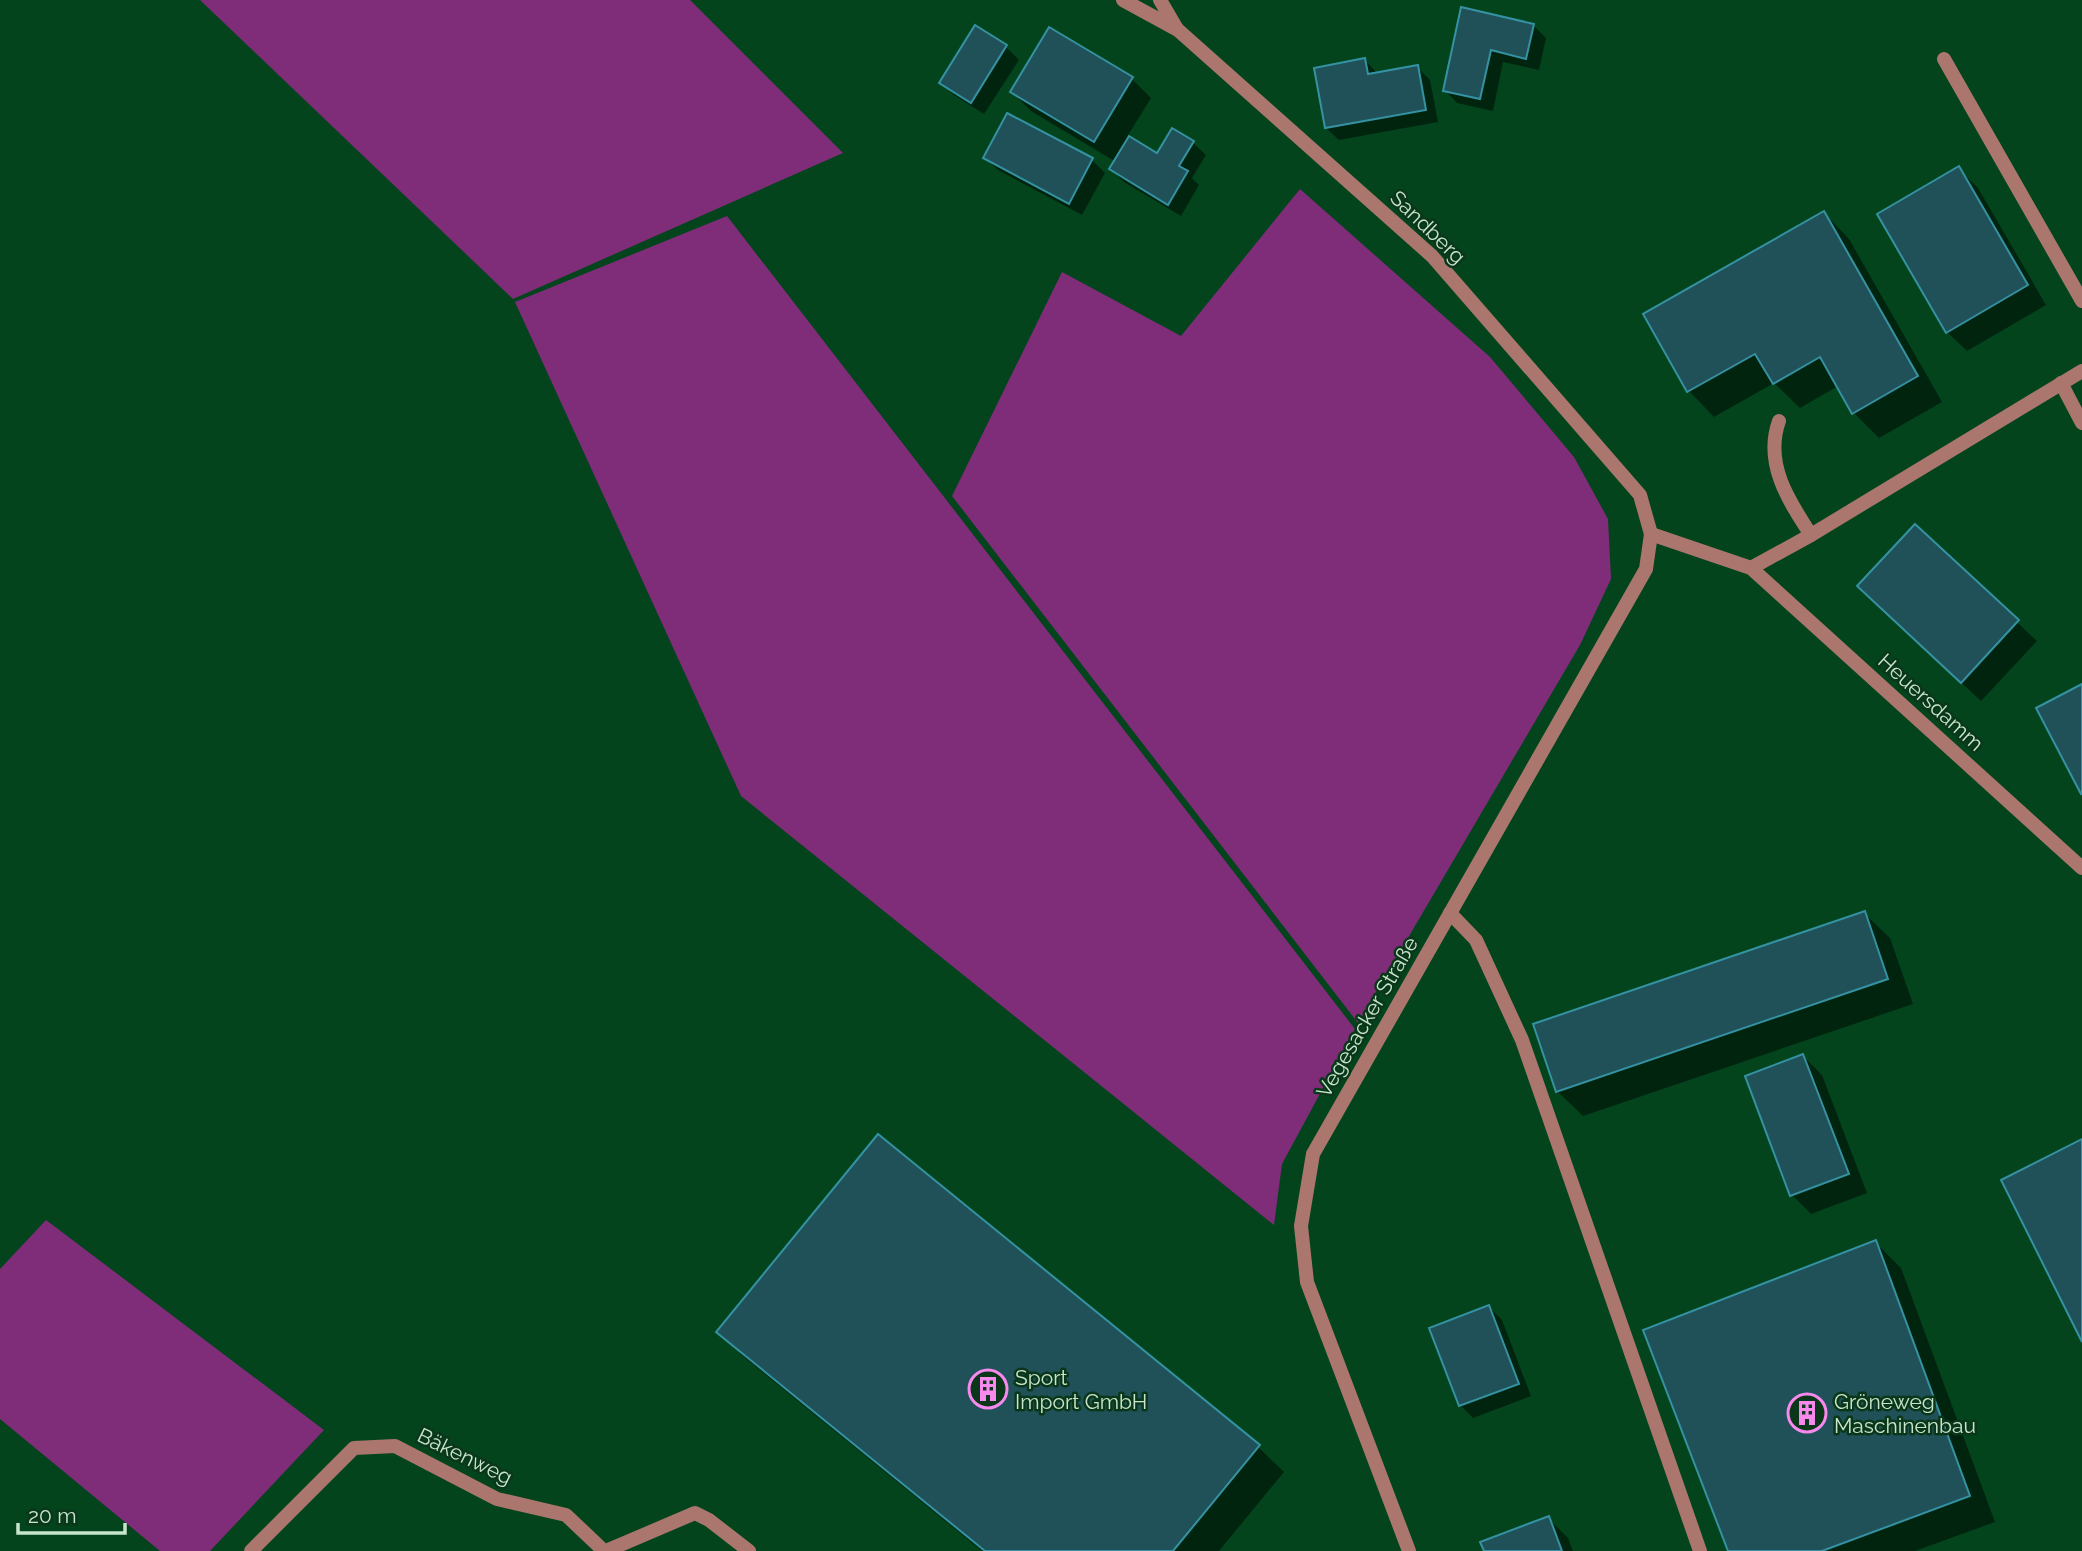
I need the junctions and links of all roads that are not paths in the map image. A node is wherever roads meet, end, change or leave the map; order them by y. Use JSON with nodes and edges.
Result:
{"nodes":[{"id":1,"x":1123,"y":0,"type":"edge"},
{"id":2,"x":1160,"y":0,"type":"edge"},
{"id":3,"x":1178,"y":30,"type":"junction"},
{"id":4,"x":1944,"y":59,"type":"dead end"},
{"id":5,"x":2082,"y":301,"type":"edge"},
{"id":6,"x":2082,"y":371,"type":"edge"},
{"id":7,"x":2061,"y":383,"type":"junction"},
{"id":8,"x":1779,"y":421,"type":"dead end"},
{"id":9,"x":2082,"y":423,"type":"edge"},
{"id":10,"x":1651,"y":534,"type":"junction"},
{"id":11,"x":1811,"y":535,"type":"junction"},
{"id":12,"x":1751,"y":568,"type":"junction"},
{"id":13,"x":2082,"y":868,"type":"edge"},
{"id":14,"x":1450,"y":913,"type":"junction"},
{"id":15,"x":251,"y":1551,"type":"edge"},
{"id":16,"x":605,"y":1551,"type":"edge"},
{"id":17,"x":749,"y":1551,"type":"edge"},
{"id":18,"x":1409,"y":1551,"type":"edge"},
{"id":19,"x":1700,"y":1551,"type":"edge"}],
"edges":[{"from":1,"to":3,"type":"street","name":"Sandberg"},
{"from":2,"to":3,"type":"street"},
{"from":3,"to":10,"type":"street","name":"Sandberg"},
{"from":4,"to":5,"type":"street"},
{"from":6,"to":7,"type":"street"},
{"from":7,"to":9,"type":"street"},
{"from":7,"to":11,"type":"street"},
{"from":8,"to":11,"type":"street"},
{"from":10,"to":12,"type":"street","name":"Heuersdamm"},
{"from":10,"to":14,"type":"street","name":"Vegesacker Straße"},
{"from":11,"to":12,"type":"street"},
{"from":12,"to":13,"type":"street","name":"Heuersdamm"},
{"from":14,"to":18,"type":"street","name":"Vegesacker Straße"},
{"from":14,"to":19,"type":"street"},
{"from":15,"to":16,"type":"street","name":"Bäkenweg"},
{"from":16,"to":17,"type":"street"}]}
